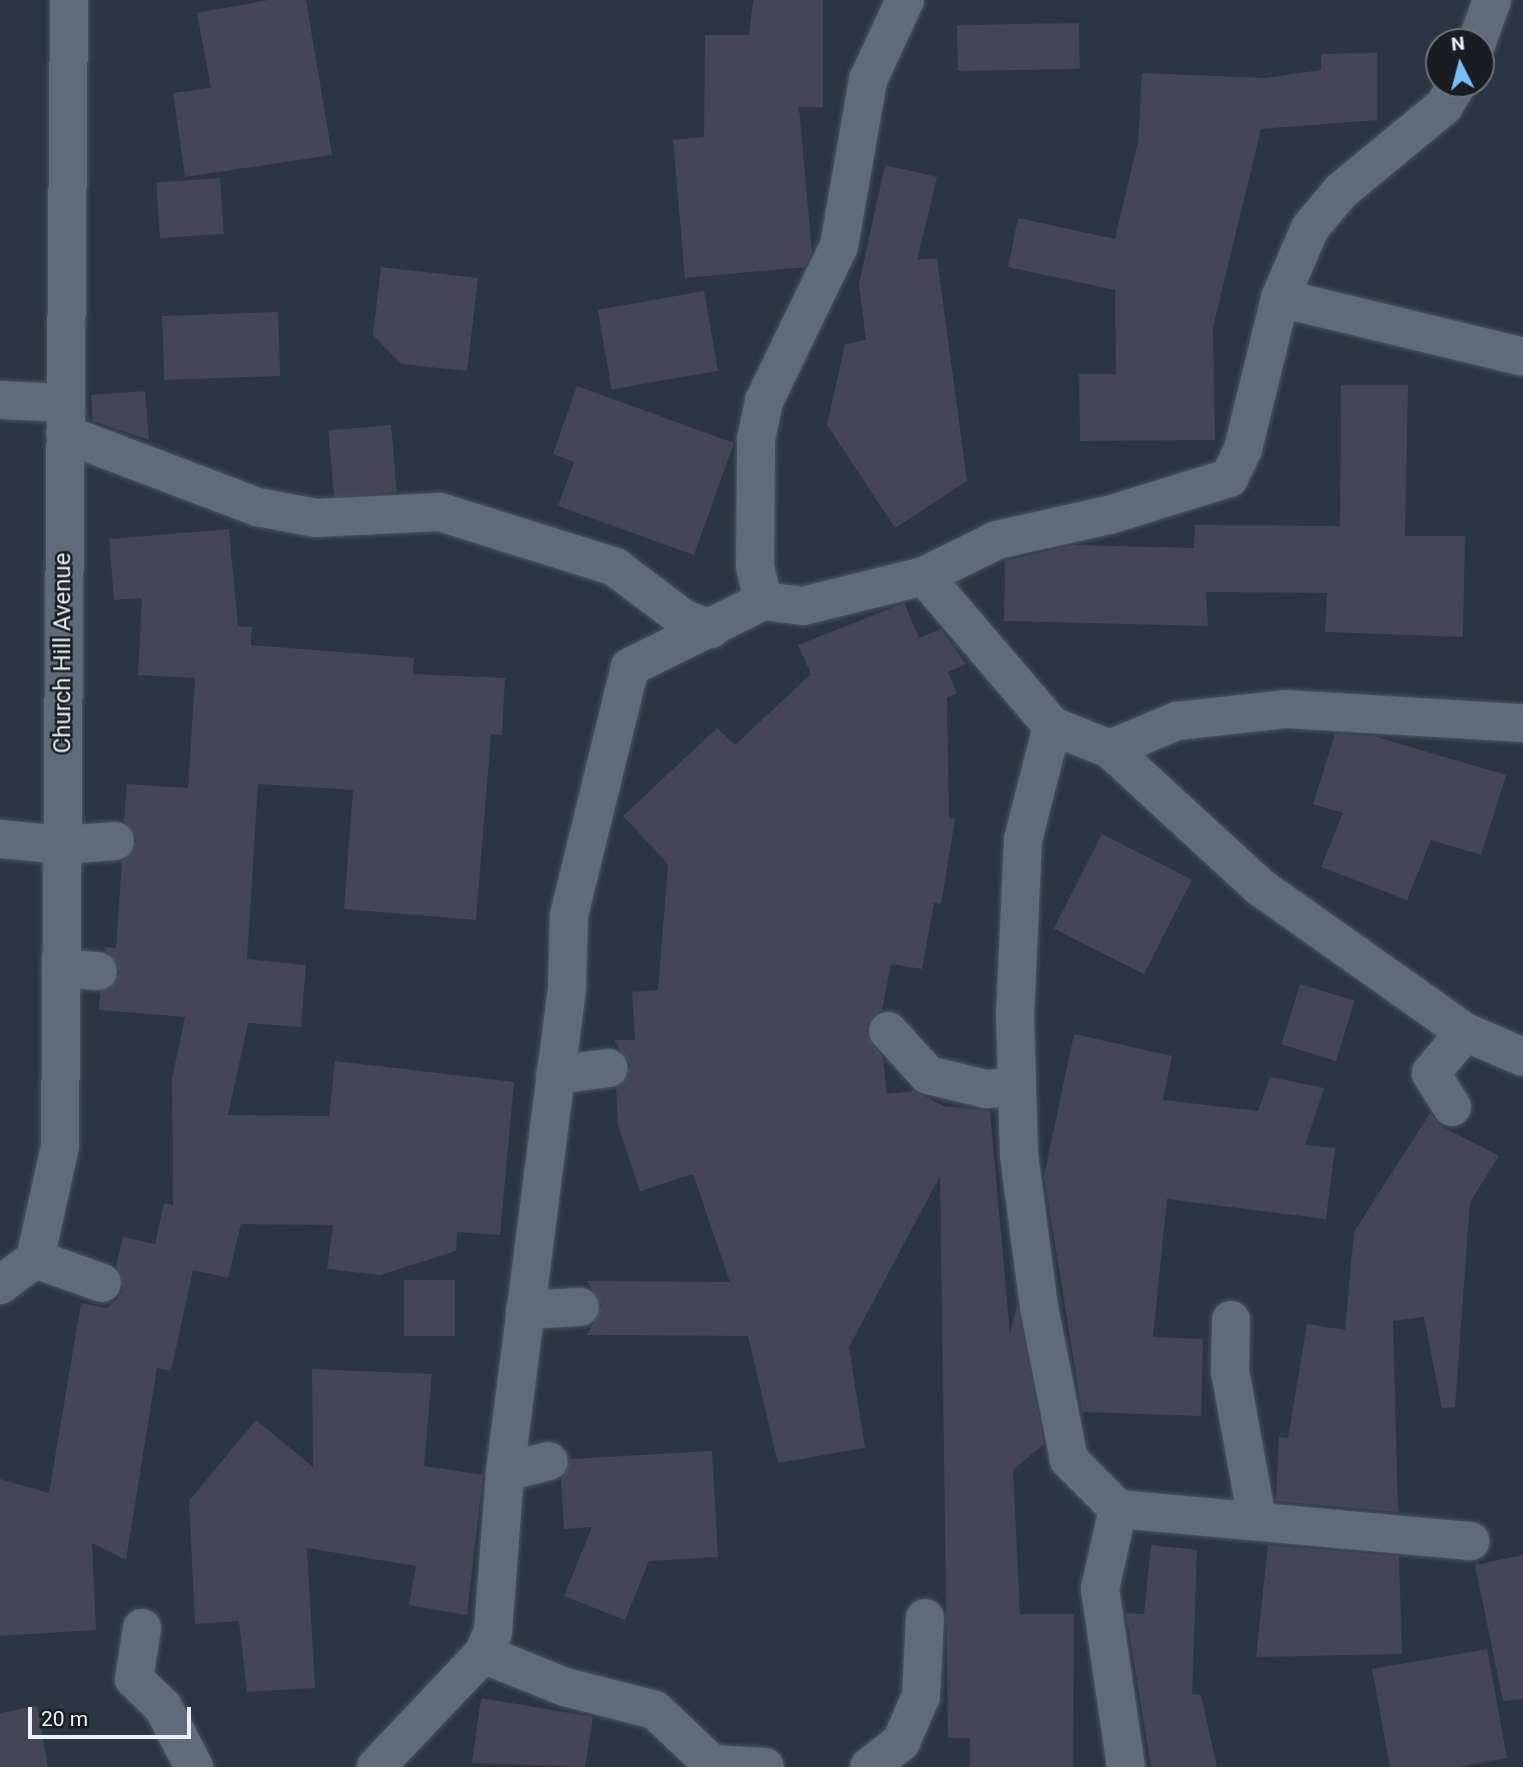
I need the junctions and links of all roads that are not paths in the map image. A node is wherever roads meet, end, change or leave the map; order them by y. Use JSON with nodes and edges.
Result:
{"nodes":[{"id":1,"x":69,"y":0,"type":"edge"},
{"id":2,"x":1492,"y":0,"type":"edge"},
{"id":3,"x":901,"y":2,"type":"edge"},
{"id":4,"x":1481,"y":28,"type":"edge"},
{"id":5,"x":1444,"y":98,"type":"edge"},
{"id":6,"x":1280,"y":298,"type":"junction"},
{"id":7,"x":1523,"y":357,"type":"edge"},
{"id":8,"x":0,"y":400,"type":"edge"},
{"id":9,"x":65,"y":419,"type":"junction"},
{"id":10,"x":924,"y":576,"type":"junction"},
{"id":11,"x":762,"y":601,"type":"junction"},
{"id":12,"x":711,"y":629,"type":"junction"},
{"id":13,"x":1523,"y":723,"type":"edge"},
{"id":14,"x":1052,"y":726,"type":"junction"},
{"id":15,"x":1110,"y":749,"type":"junction"},
{"id":16,"x":0,"y":839,"type":"edge"},
{"id":17,"x":114,"y":841,"type":"dead end"},
{"id":18,"x":62,"y":845,"type":"junction"},
{"id":19,"x":61,"y":968,"type":"junction"},
{"id":20,"x":98,"y":971,"type":"dead end"},
{"id":21,"x":888,"y":1031,"type":"dead end"},
{"id":22,"x":1465,"y":1032,"type":"junction"},
{"id":23,"x":1523,"y":1057,"type":"edge"},
{"id":24,"x":609,"y":1068,"type":"dead end"},
{"id":25,"x":555,"y":1075,"type":"junction"},
{"id":26,"x":1017,"y":1087,"type":"junction"},
{"id":27,"x":1452,"y":1107,"type":"dead end"},
{"id":28,"x":35,"y":1259,"type":"junction"},
{"id":29,"x":102,"y":1283,"type":"dead end"},
{"id":30,"x":0,"y":1285,"type":"edge"},
{"id":31,"x":580,"y":1307,"type":"dead end"},
{"id":32,"x":525,"y":1310,"type":"junction"},
{"id":33,"x":1231,"y":1320,"type":"dead end"},
{"id":34,"x":549,"y":1461,"type":"dead end"},
{"id":35,"x":505,"y":1472,"type":"junction"},
{"id":36,"x":1118,"y":1509,"type":"junction"},
{"id":37,"x":1257,"y":1520,"type":"junction"},
{"id":38,"x":1471,"y":1541,"type":"dead end"},
{"id":39,"x":925,"y":1618,"type":"dead end"},
{"id":40,"x":142,"y":1628,"type":"dead end"},
{"id":41,"x":483,"y":1654,"type":"junction"},
{"id":42,"x":194,"y":1767,"type":"edge"},
{"id":43,"x":376,"y":1767,"type":"edge"},
{"id":44,"x":765,"y":1767,"type":"edge"},
{"id":45,"x":869,"y":1767,"type":"edge"},
{"id":46,"x":1126,"y":1767,"type":"edge"}],
"edges":[{"from":1,"to":9,"type":"street","name":"Church Hill Avenue"},
{"from":2,"to":4,"type":"street"},
{"from":3,"to":11,"type":"street"},
{"from":5,"to":6,"type":"street"},
{"from":6,"to":7,"type":"street"},
{"from":6,"to":10,"type":"street"},
{"from":8,"to":9,"type":"street"},
{"from":9,"to":12,"type":"street"},
{"from":9,"to":18,"type":"street","name":"Church Hill Avenue"},
{"from":10,"to":11,"type":"street"},
{"from":10,"to":14,"type":"street"},
{"from":11,"to":12,"type":"street"},
{"from":12,"to":25,"type":"street"},
{"from":13,"to":15,"type":"street"},
{"from":14,"to":15,"type":"street"},
{"from":14,"to":26,"type":"street"},
{"from":15,"to":22,"type":"street"},
{"from":16,"to":18,"type":"street"},
{"from":17,"to":18,"type":"street"},
{"from":18,"to":19,"type":"street","name":"Church Hill Avenue"},
{"from":19,"to":20,"type":"street"},
{"from":19,"to":28,"type":"street","name":"Church Hill Avenue"},
{"from":21,"to":26,"type":"street"},
{"from":22,"to":23,"type":"street"},
{"from":22,"to":27,"type":"street"},
{"from":24,"to":25,"type":"street"},
{"from":25,"to":32,"type":"street"},
{"from":26,"to":36,"type":"street"},
{"from":28,"to":29,"type":"street"},
{"from":28,"to":30,"type":"street"},
{"from":31,"to":32,"type":"street"},
{"from":32,"to":35,"type":"street"},
{"from":33,"to":37,"type":"street"},
{"from":34,"to":35,"type":"street"},
{"from":35,"to":41,"type":"street"},
{"from":36,"to":37,"type":"street"},
{"from":36,"to":46,"type":"street"},
{"from":37,"to":38,"type":"street"},
{"from":39,"to":45,"type":"street"},
{"from":40,"to":42,"type":"street"},
{"from":41,"to":43,"type":"street"},
{"from":41,"to":44,"type":"street"}]}
